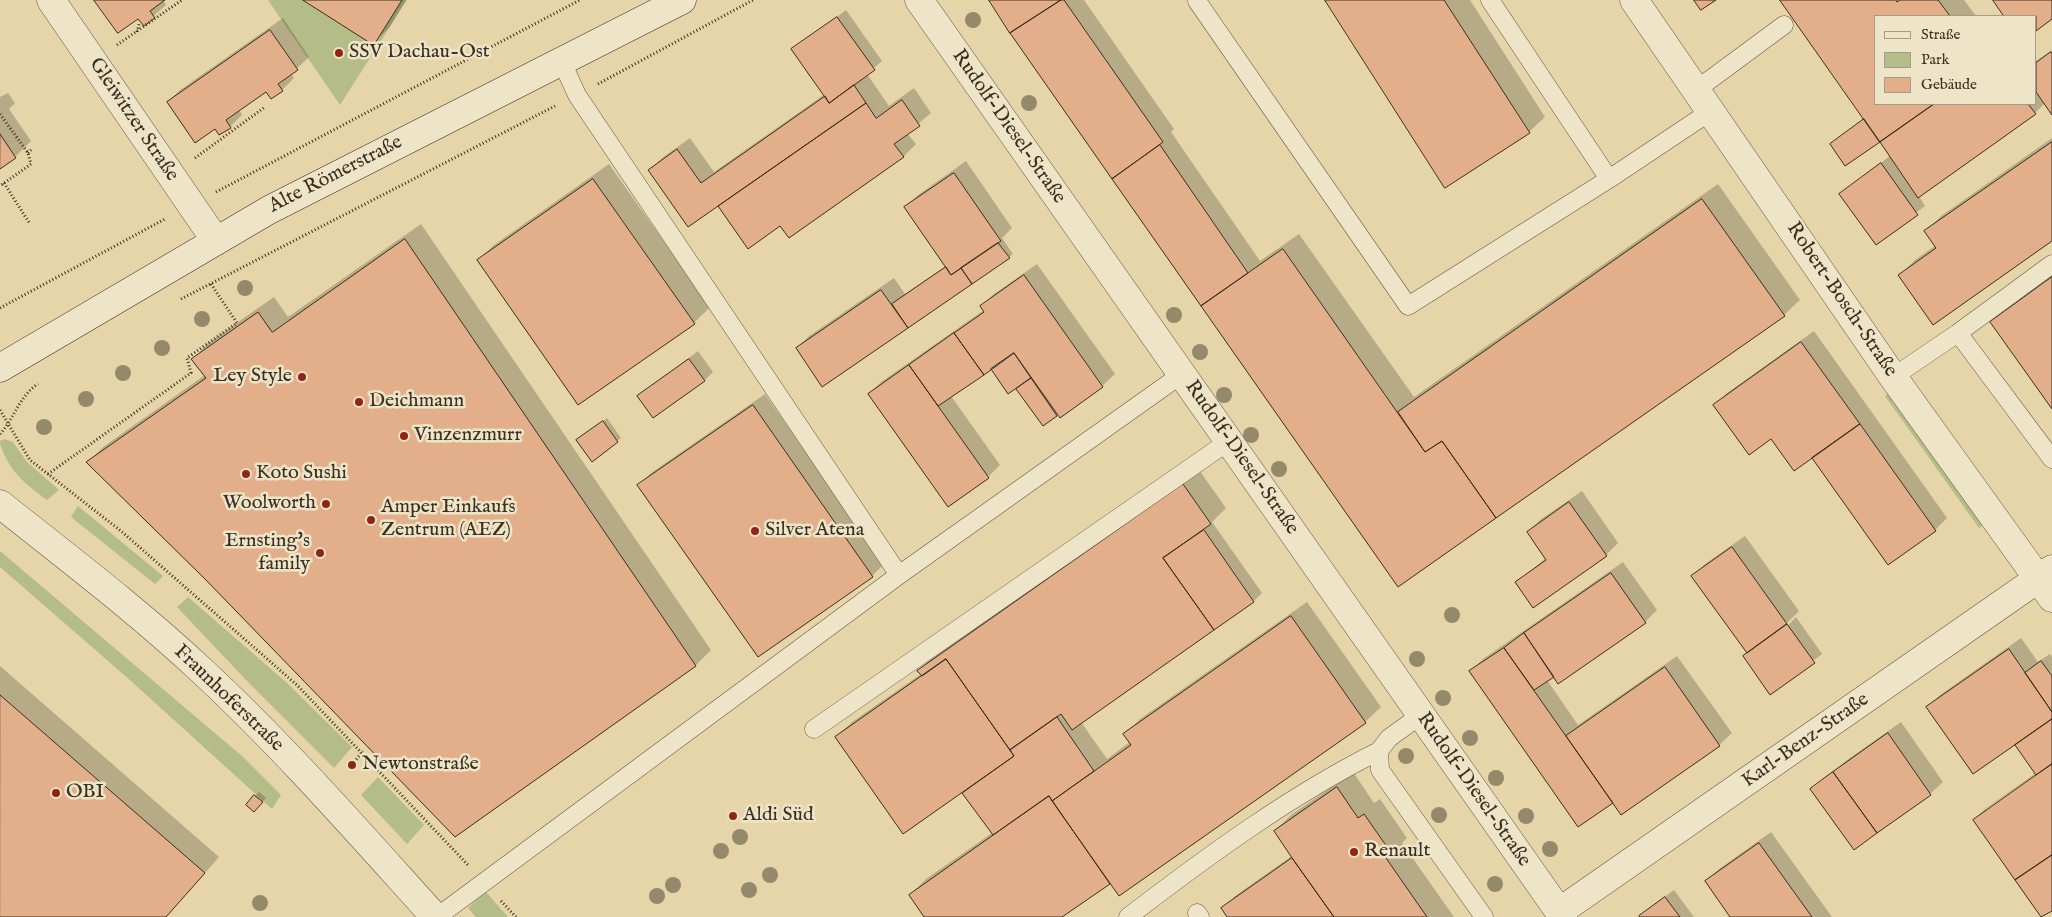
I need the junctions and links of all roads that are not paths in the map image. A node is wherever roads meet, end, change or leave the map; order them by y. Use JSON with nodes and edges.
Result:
{"nodes":[{"id":1,"x":51,"y":0,"type":"edge"},
{"id":2,"x":682,"y":0,"type":"edge"},
{"id":3,"x":919,"y":0,"type":"edge"},
{"id":4,"x":1490,"y":0,"type":"edge"},
{"id":5,"x":1634,"y":0,"type":"edge"},
{"id":6,"x":1197,"y":2,"type":"dead end"},
{"id":7,"x":1784,"y":25,"type":"dead end"},
{"id":8,"x":561,"y":60,"type":"junction"},
{"id":9,"x":1704,"y":100,"type":"junction"},
{"id":10,"x":1609,"y":179,"type":"junction"},
{"id":11,"x":216,"y":240,"type":"junction"},
{"id":12,"x":2052,"y":264,"type":"edge"},
{"id":13,"x":1958,"y":334,"type":"junction"},
{"id":14,"x":0,"y":368,"type":"edge"},
{"id":15,"x":1182,"y":374,"type":"junction"},
{"id":16,"x":1893,"y":377,"type":"junction"},
{"id":17,"x":1229,"y":441,"type":"junction"},
{"id":18,"x":2052,"y":459,"type":"edge"},
{"id":19,"x":0,"y":504,"type":"edge"},
{"id":20,"x":899,"y":575,"type":"junction"},
{"id":21,"x":2048,"y":582,"type":"edge"},
{"id":22,"x":1421,"y":715,"type":"junction"},
{"id":23,"x":814,"y":730,"type":"dead end"},
{"id":24,"x":1379,"y":751,"type":"junction"},
{"id":25,"x":1561,"y":914,"type":"edge"},
{"id":26,"x":436,"y":917,"type":"edge"},
{"id":27,"x":1128,"y":917,"type":"edge"},
{"id":28,"x":1484,"y":917,"type":"edge"}],
"edges":[{"from":1,"to":11,"type":"street","name":"Gleiwitzer Straße"},
{"from":2,"to":8,"type":"street","name":"Alte Römerstraße"},
{"from":3,"to":15,"type":"street","name":"Rudolf-Diesel-Straße"},
{"from":4,"to":10,"type":"lane"},
{"from":5,"to":9,"type":"street","name":"Robert-Bosch-Straße"},
{"from":6,"to":10,"type":"lane"},
{"from":7,"to":9,"type":"lane"},
{"from":8,"to":11,"type":"street","name":"Alte Römerstraße"},
{"from":8,"to":20,"type":"lane"},
{"from":9,"to":10,"type":"lane"},
{"from":9,"to":16,"type":"street","name":"Robert-Bosch-Straße"},
{"from":11,"to":14,"type":"street","name":"Alte Römerstraße"},
{"from":12,"to":13,"type":"lane"},
{"from":13,"to":16,"type":"lane"},
{"from":13,"to":18,"type":"lane"},
{"from":15,"to":17,"type":"street","name":"Rudolf-Diesel-Straße"},
{"from":15,"to":20,"type":"lane"},
{"from":16,"to":21,"type":"street","name":"Robert-Bosch-Straße"},
{"from":17,"to":22,"type":"street","name":"Rudolf-Diesel-Straße"},
{"from":17,"to":23,"type":"lane"},
{"from":19,"to":26,"type":"street","name":"Fraunhoferstraße"},
{"from":20,"to":26,"type":"lane"},
{"from":21,"to":25,"type":"street","name":"Karl-Benz-Straße"},
{"from":22,"to":24,"type":"lane"},
{"from":22,"to":25,"type":"street","name":"Rudolf-Diesel-Straße"},
{"from":24,"to":27,"type":"lane"},
{"from":24,"to":28,"type":"lane"}]}
